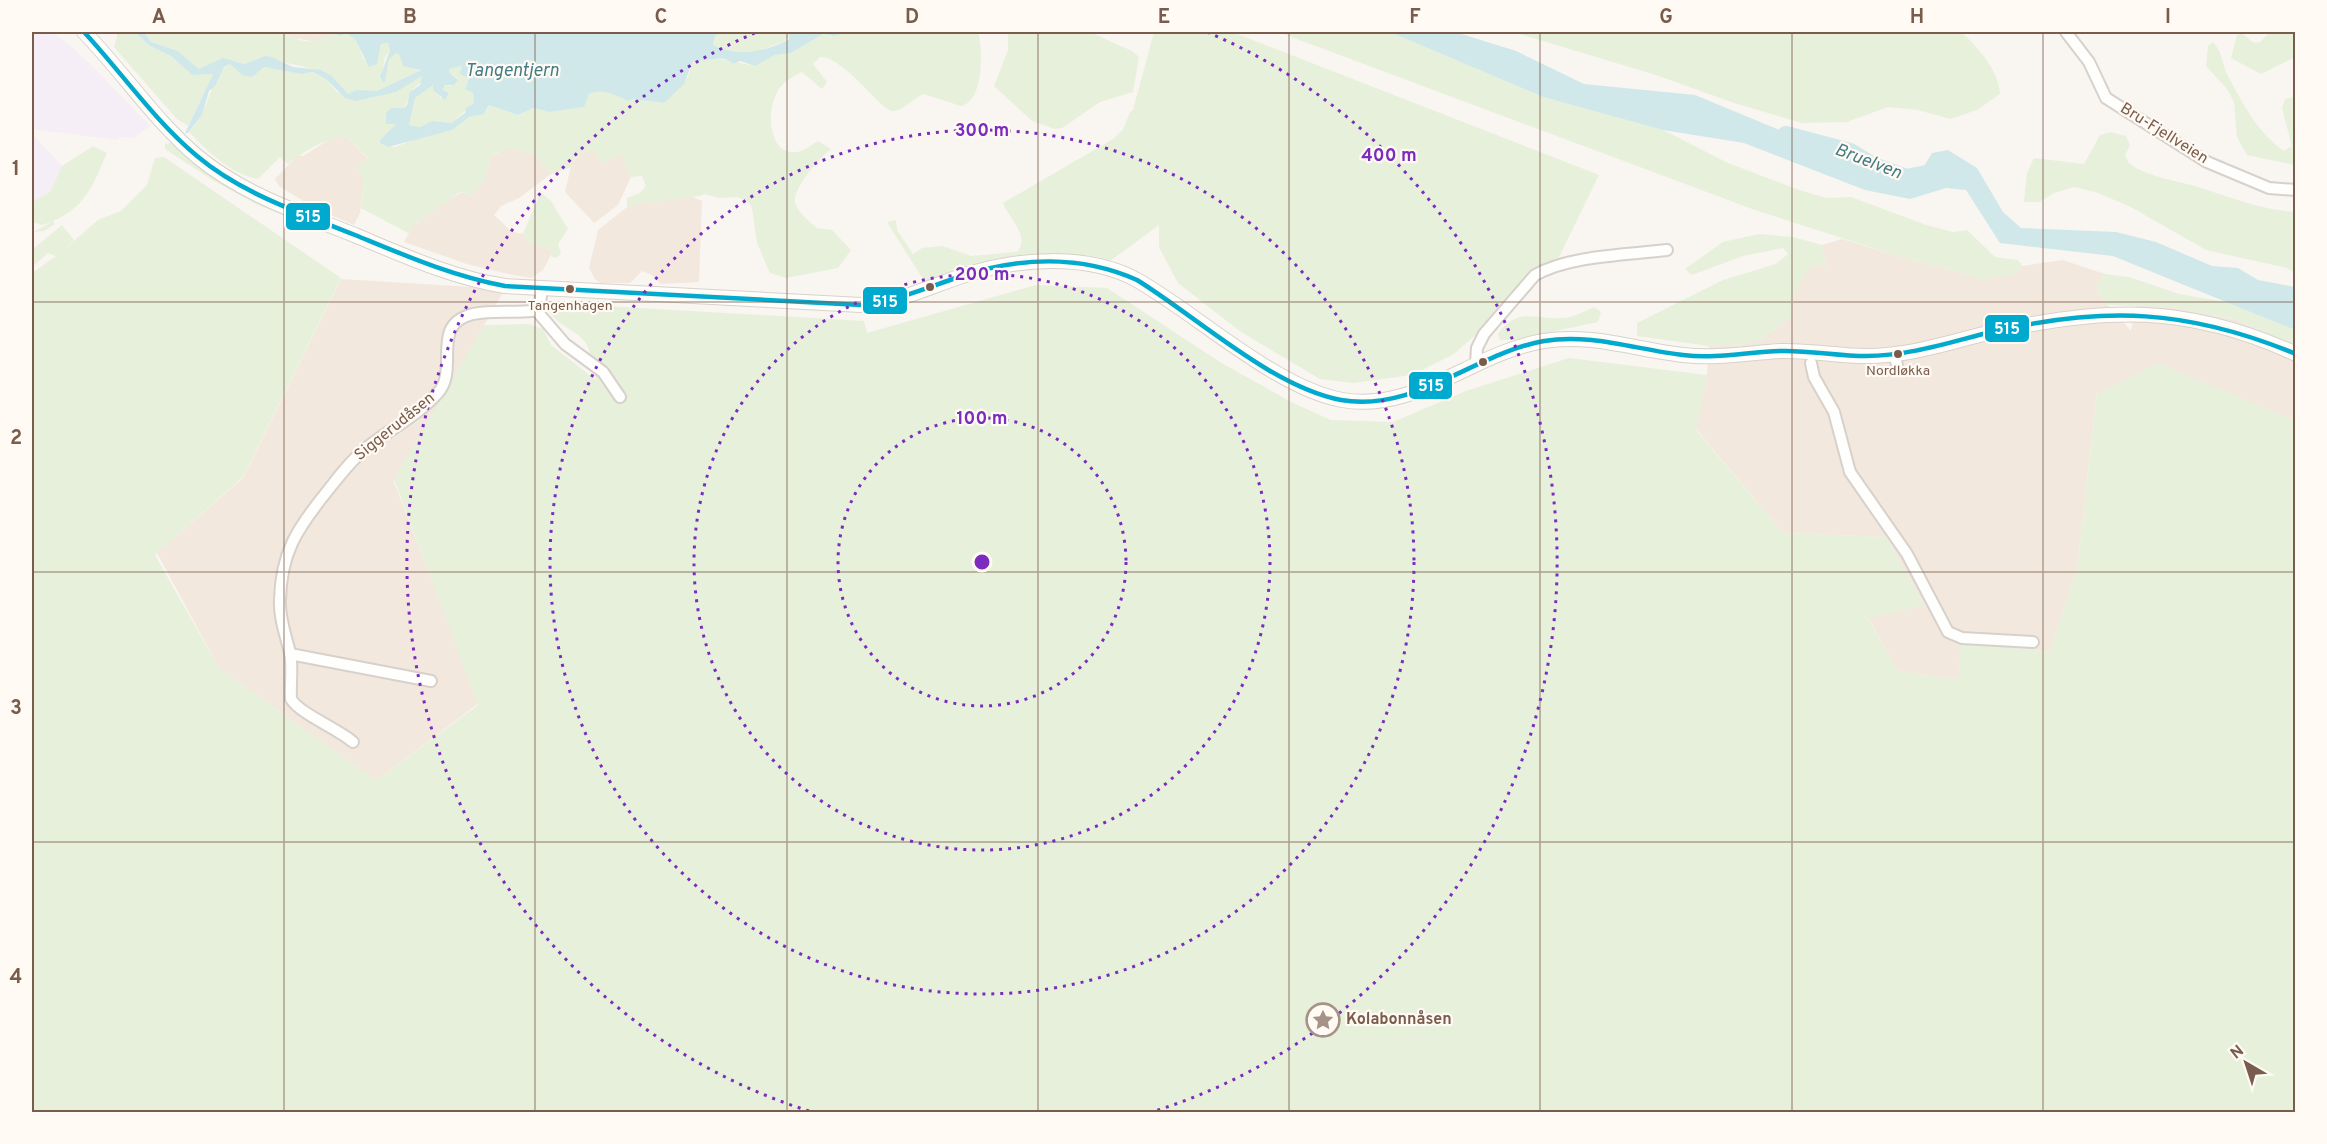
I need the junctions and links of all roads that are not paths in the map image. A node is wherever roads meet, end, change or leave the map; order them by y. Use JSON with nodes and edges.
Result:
{"nodes":[{"id":1,"x":84,"y":32,"type":"edge"},
{"id":2,"x":2066,"y":32,"type":"edge"},
{"id":3,"x":2295,"y":190,"type":"edge"},
{"id":4,"x":1667,"y":250,"type":"dead end"},
{"id":5,"x":542,"y":288,"type":"junction"},
{"id":6,"x":535,"y":309,"type":"junction"},
{"id":7,"x":2295,"y":354,"type":"edge"},
{"id":8,"x":1895,"y":356,"type":"junction"},
{"id":9,"x":1811,"y":363,"type":"dead end"},
{"id":10,"x":1476,"y":364,"type":"junction"},
{"id":11,"x":1898,"y":370,"type":"dead end"},
{"id":12,"x":620,"y":397,"type":"dead end"},
{"id":13,"x":2032,"y":642,"type":"dead end"},
{"id":14,"x":290,"y":654,"type":"junction"},
{"id":15,"x":431,"y":681,"type":"dead end"},
{"id":16,"x":353,"y":742,"type":"dead end"}],
"edges":[{"from":1,"to":5,"type":"main road"},
{"from":2,"to":3,"type":"street","name":"Bru-Fjellveien"},
{"from":4,"to":10,"type":"street"},
{"from":5,"to":6,"type":"street"},
{"from":5,"to":10,"type":"main road"},
{"from":6,"to":12,"type":"street"},
{"from":6,"to":14,"type":"street","name":"Siggerudåsen"},
{"from":7,"to":8,"type":"main road"},
{"from":8,"to":10,"type":"main road"},
{"from":8,"to":11,"type":"street"},
{"from":9,"to":13,"type":"street"},
{"from":14,"to":15,"type":"street"},
{"from":14,"to":16,"type":"street","name":"Siggerudåsen"}]}
